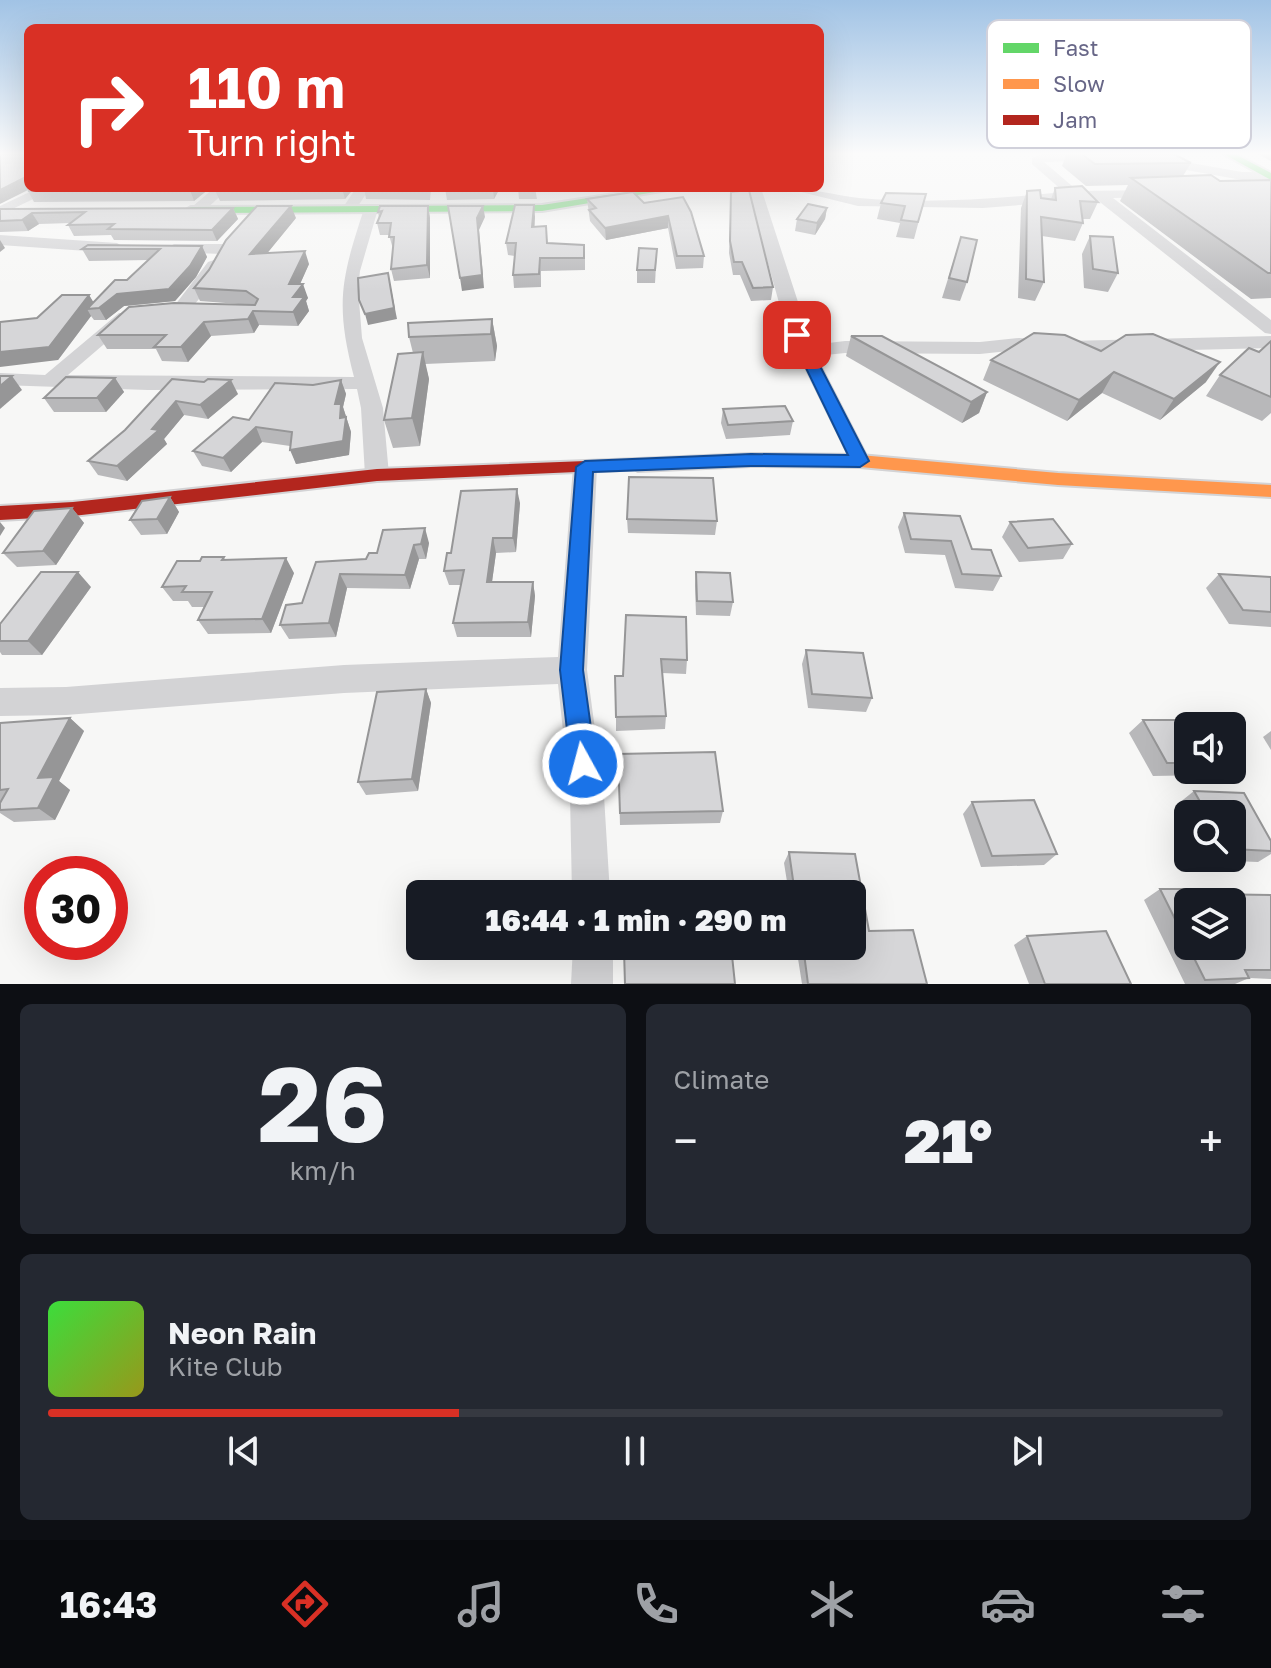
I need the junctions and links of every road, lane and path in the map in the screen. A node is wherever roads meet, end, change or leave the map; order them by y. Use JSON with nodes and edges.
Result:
{"nodes":[{"id":1,"x":26,"y":199,"type":"edge"},
{"id":2,"x":210,"y":199,"type":"edge"},
{"id":3,"x":356,"y":199,"type":"edge"},
{"id":4,"x":602,"y":199,"type":"edge"},
{"id":5,"x":757,"y":199,"type":"edge"},
{"id":6,"x":843,"y":199,"type":"edge"},
{"id":7,"x":1035,"y":199,"type":"edge"},
{"id":8,"x":1105,"y":199,"type":"edge"},
{"id":9,"x":349,"y":209,"type":"junction"},
{"id":10,"x":371,"y":209,"type":"junction"},
{"id":11,"x":167,"y":210,"type":"edge"},
{"id":12,"x":197,"y":210,"type":"junction"},
{"id":13,"x":258,"y":210,"type":"junction"},
{"id":14,"x":0,"y":211,"type":"edge"},
{"id":15,"x":46,"y":211,"type":"edge"},
{"id":16,"x":231,"y":239,"type":"junction"},
{"id":17,"x":0,"y":240,"type":"edge"},
{"id":18,"x":133,"y":248,"type":"edge"},
{"id":19,"x":162,"y":248,"type":"edge"},
{"id":20,"x":146,"y":310,"type":"edge"},
{"id":21,"x":210,"y":310,"type":"edge"},
{"id":22,"x":1271,"y":329,"type":"edge"},
{"id":23,"x":1271,"y":342,"type":"edge"},
{"id":24,"x":805,"y":352,"type":"junction"},
{"id":25,"x":0,"y":379,"type":"edge"},
{"id":26,"x":51,"y":380,"type":"junction"},
{"id":27,"x":367,"y":383,"type":"junction"},
{"id":28,"x":860,"y":461,"type":"junction"},
{"id":29,"x":585,"y":467,"type":"junction"},
{"id":30,"x":377,"y":475,"type":"junction"},
{"id":31,"x":1271,"y":491,"type":"edge"},
{"id":32,"x":0,"y":513,"type":"edge"},
{"id":33,"x":572,"y":670,"type":"junction"},
{"id":34,"x":0,"y":702,"type":"edge"},
{"id":35,"x":590,"y":880,"type":"edge"},
{"id":36,"x":593,"y":960,"type":"edge"},
{"id":37,"x":592,"y":984,"type":"edge"}],
"edges":[{"from":1,"to":14,"type":"street"},
{"from":2,"to":12,"type":"street"},
{"from":3,"to":9,"type":"street"},
{"from":4,"to":10,"type":"street"},
{"from":5,"to":24,"type":"street"},
{"from":6,"to":7,"type":"street"},
{"from":8,"to":22,"type":"street"},
{"from":9,"to":10,"type":"street"},
{"from":9,"to":13,"type":"street"},
{"from":10,"to":27,"type":"street"},
{"from":11,"to":12,"type":"street"},
{"from":12,"to":13,"type":"street"},
{"from":13,"to":16,"type":"street"},
{"from":14,"to":15,"type":"street"},
{"from":16,"to":19,"type":"street"},
{"from":16,"to":21,"type":"street"},
{"from":17,"to":18,"type":"street"},
{"from":20,"to":26,"type":"street"},
{"from":23,"to":24,"type":"street"},
{"from":24,"to":28,"type":"street"},
{"from":25,"to":26,"type":"street"},
{"from":26,"to":27,"type":"street"},
{"from":27,"to":30,"type":"street"},
{"from":28,"to":29,"type":"street"},
{"from":28,"to":31,"type":"street"},
{"from":29,"to":30,"type":"street"},
{"from":29,"to":33,"type":"street"},
{"from":30,"to":32,"type":"street"},
{"from":33,"to":34,"type":"street"},
{"from":33,"to":35,"type":"street"},
{"from":36,"to":37,"type":"street"}]}
